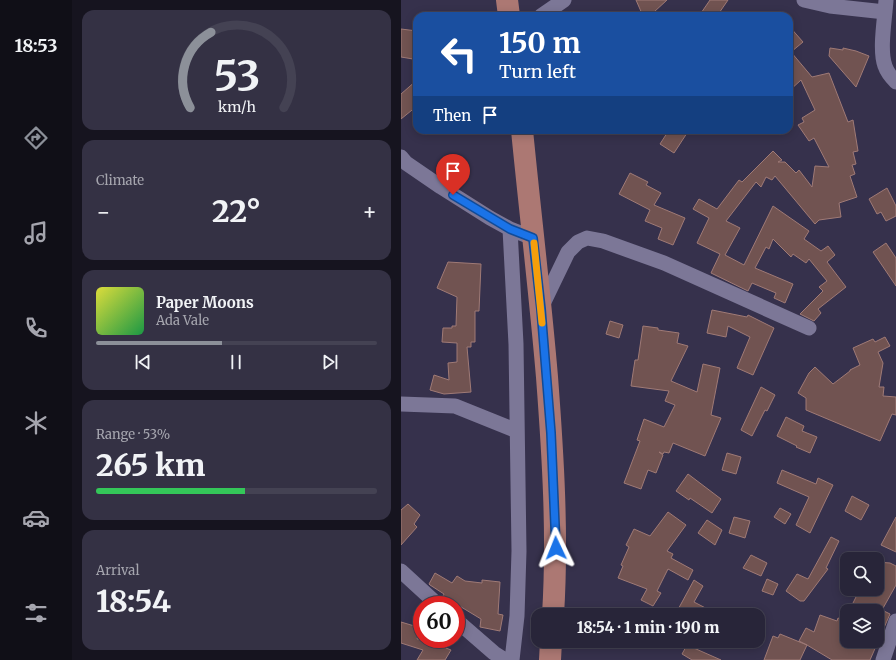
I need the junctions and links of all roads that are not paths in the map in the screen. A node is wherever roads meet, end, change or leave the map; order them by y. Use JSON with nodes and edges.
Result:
{"nodes":[{"id":1,"x":507,"y":0,"type":"edge"},
{"id":2,"x":564,"y":0,"type":"edge"},
{"id":3,"x":804,"y":0,"type":"edge"},
{"id":4,"x":885,"y":6,"type":"edge"},
{"id":5,"x":508,"y":12,"type":"edge"},
{"id":6,"x":547,"y":12,"type":"edge"},
{"id":7,"x":896,"y":82,"type":"edge"},
{"id":8,"x":522,"y":134,"type":"edge"},
{"id":9,"x":401,"y":157,"type":"edge"},
{"id":10,"x":510,"y":229,"type":"junction"},
{"id":11,"x":533,"y":238,"type":"junction"},
{"id":12,"x":541,"y":309,"type":"junction"},
{"id":13,"x":809,"y":328,"type":"dead end"},
{"id":14,"x":401,"y":404,"type":"edge"},
{"id":15,"x":517,"y":431,"type":"junction"},
{"id":16,"x":401,"y":571,"type":"edge"},
{"id":17,"x":429,"y":596,"type":"edge"},
{"id":18,"x":553,"y":608,"type":"edge"},
{"id":19,"x":896,"y":621,"type":"edge"},
{"id":20,"x":465,"y":628,"type":"edge"},
{"id":21,"x":551,"y":648,"type":"edge"},
{"id":22,"x":505,"y":660,"type":"edge"},
{"id":23,"x":512,"y":660,"type":"edge"},
{"id":24,"x":550,"y":660,"type":"edge"},
{"id":25,"x":883,"y":660,"type":"edge"}],
"edges":[{"from":1,"to":5,"type":"main road"},
{"from":2,"to":6,"type":"street"},
{"from":3,"to":4,"type":"street"},
{"from":4,"to":7,"type":"street"},
{"from":8,"to":11,"type":"main road"},
{"from":9,"to":10,"type":"street"},
{"from":10,"to":11,"type":"street"},
{"from":10,"to":15,"type":"street"},
{"from":11,"to":12,"type":"main road"},
{"from":12,"to":13,"type":"street"},
{"from":12,"to":18,"type":"main road"},
{"from":14,"to":15,"type":"street"},
{"from":15,"to":23,"type":"street"},
{"from":16,"to":17,"type":"street"},
{"from":19,"to":25,"type":"street"},
{"from":20,"to":22,"type":"street"},
{"from":21,"to":24,"type":"main road"}]}
